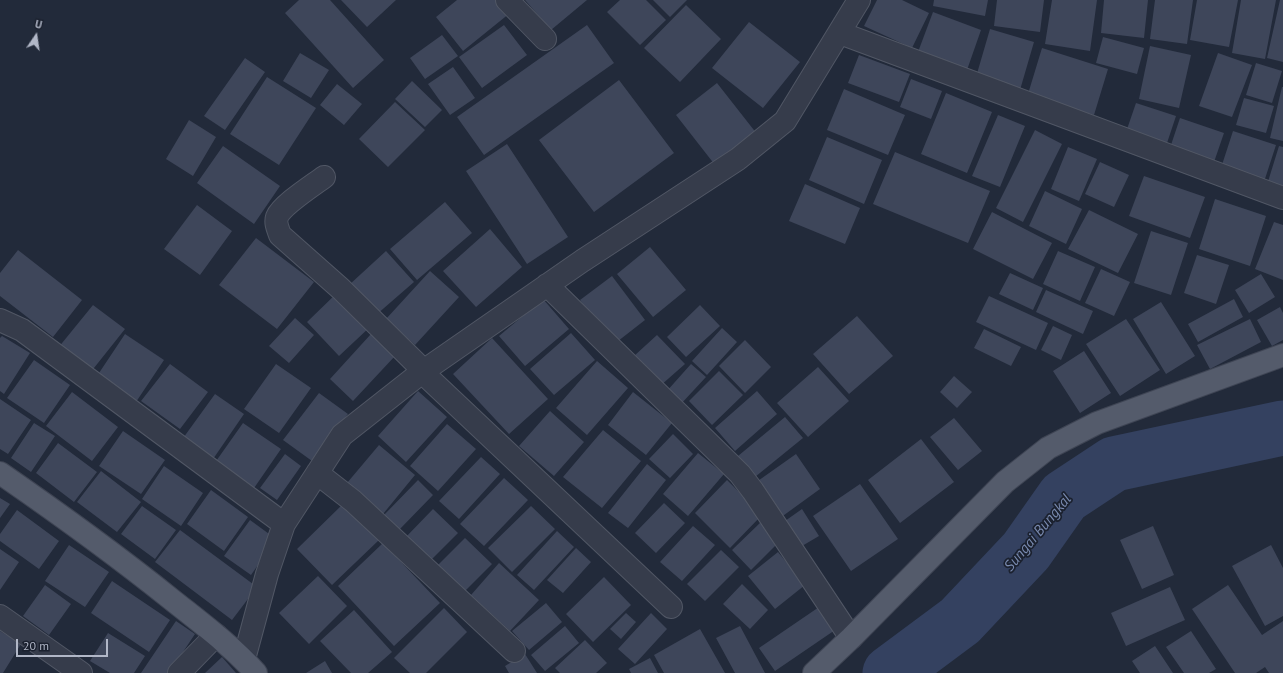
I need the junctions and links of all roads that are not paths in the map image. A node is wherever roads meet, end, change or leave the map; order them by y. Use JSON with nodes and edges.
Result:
{"nodes":[{"id":1,"x":507,"y":0,"type":"edge"},
{"id":2,"x":859,"y":0,"type":"edge"},
{"id":3,"x":840,"y":33,"type":"junction"},
{"id":4,"x":545,"y":39,"type":"dead end"},
{"id":5,"x":324,"y":177,"type":"dead end"},
{"id":6,"x":1283,"y":198,"type":"edge"},
{"id":7,"x":547,"y":285,"type":"junction"},
{"id":8,"x":0,"y":320,"type":"edge"},
{"id":9,"x":1283,"y":355,"type":"edge"},
{"id":10,"x":422,"y":372,"type":"junction"},
{"id":11,"x":0,"y":472,"type":"edge"},
{"id":12,"x":317,"y":473,"type":"junction"},
{"id":13,"x":284,"y":524,"type":"junction"},
{"id":14,"x":671,"y":607,"type":"dead end"},
{"id":15,"x":0,"y":616,"type":"edge"},
{"id":16,"x":216,"y":635,"type":"junction"},
{"id":17,"x":851,"y":638,"type":"junction"},
{"id":18,"x":514,"y":651,"type":"dead end"},
{"id":19,"x":250,"y":666,"type":"edge"},
{"id":20,"x":81,"y":673,"type":"edge"},
{"id":21,"x":179,"y":673,"type":"edge"},
{"id":22,"x":814,"y":673,"type":"edge"}],
"edges":[{"from":1,"to":4,"type":"street"},
{"from":2,"to":3,"type":"street"},
{"from":3,"to":6,"type":"street"},
{"from":3,"to":7,"type":"street"},
{"from":5,"to":10,"type":"street"},
{"from":7,"to":10,"type":"street"},
{"from":7,"to":17,"type":"street"},
{"from":8,"to":13,"type":"street"},
{"from":9,"to":17,"type":"main road"},
{"from":10,"to":12,"type":"street"},
{"from":10,"to":14,"type":"street"},
{"from":11,"to":16,"type":"main road"},
{"from":12,"to":13,"type":"street"},
{"from":12,"to":18,"type":"street"},
{"from":13,"to":19,"type":"street"},
{"from":15,"to":20,"type":"street"},
{"from":16,"to":19,"type":"main road"},
{"from":16,"to":21,"type":"street"},
{"from":17,"to":22,"type":"main road"}]}
